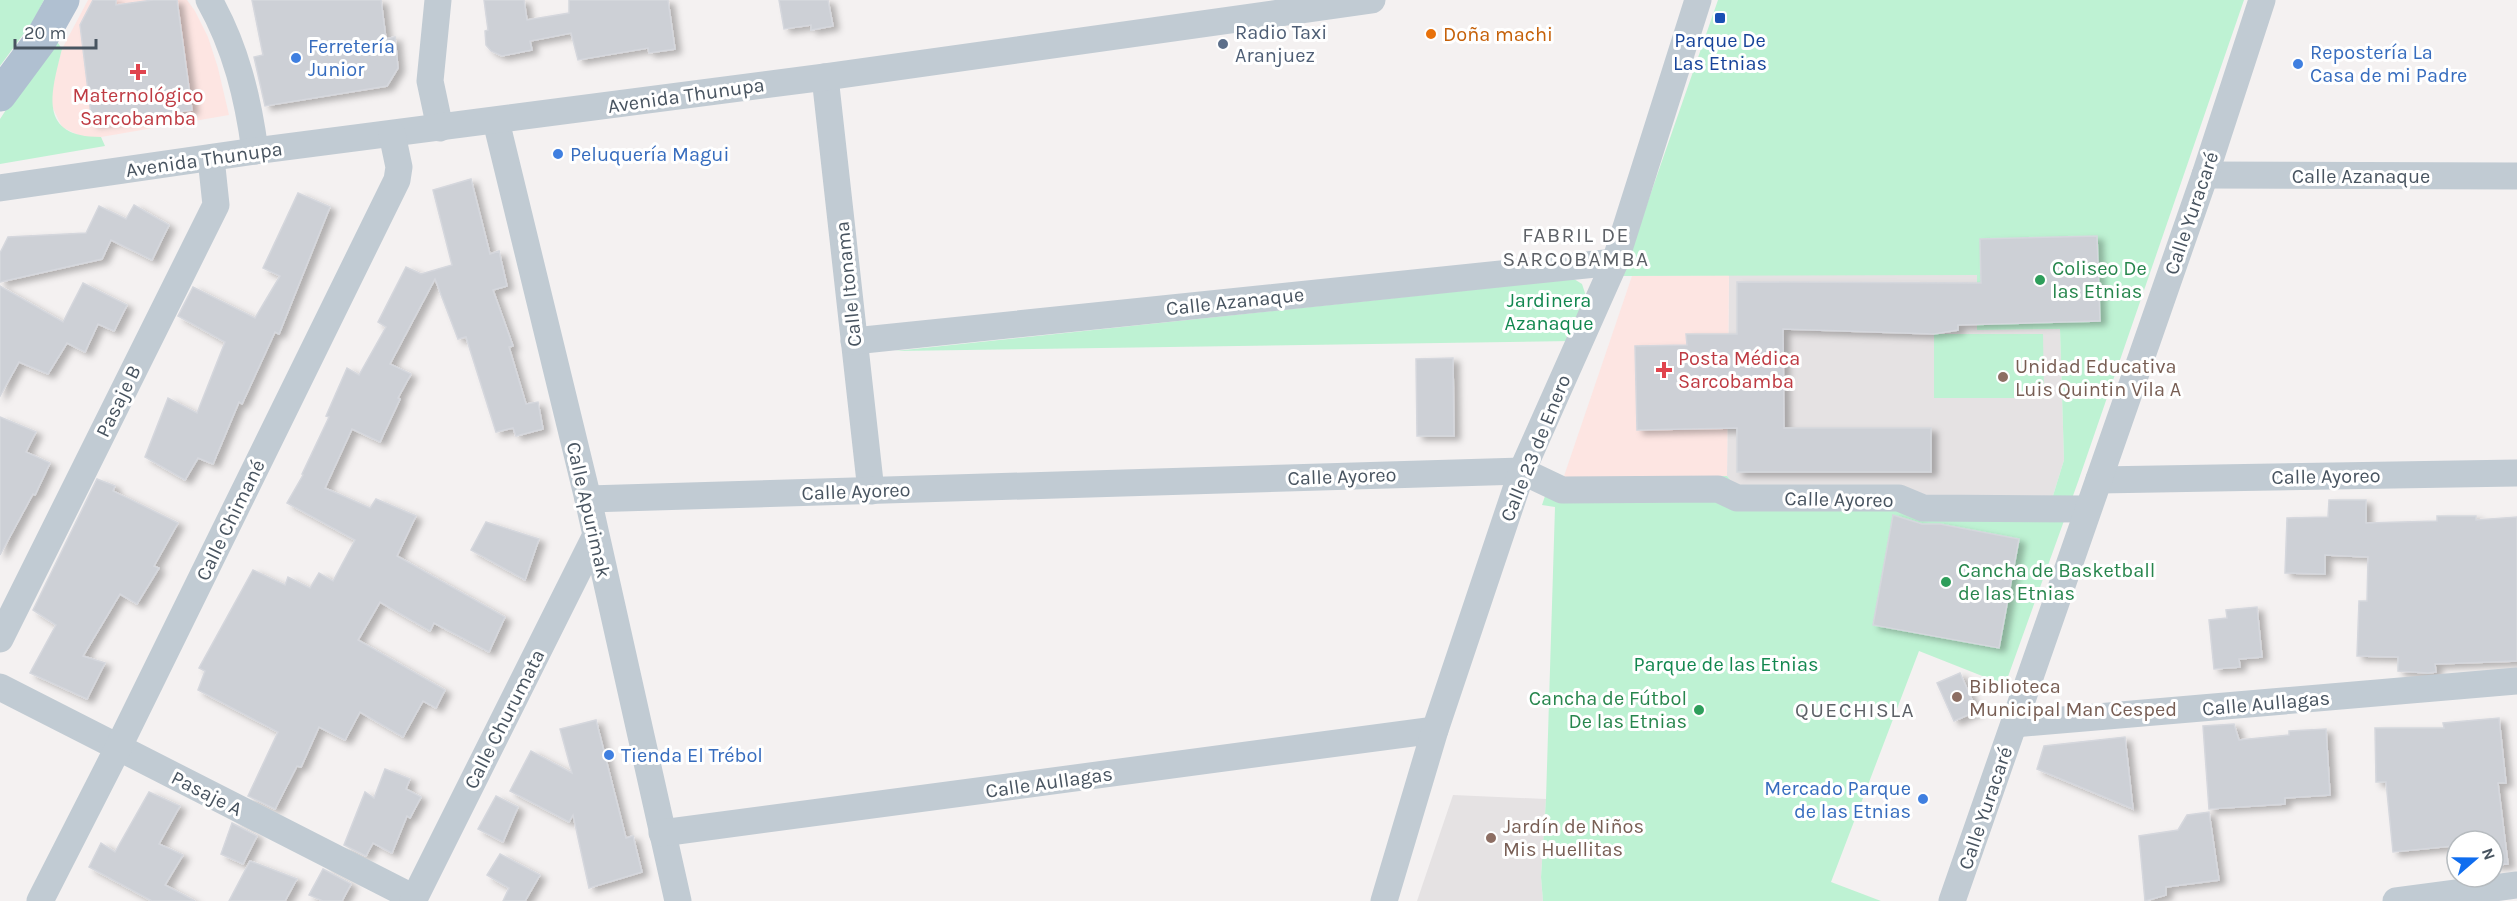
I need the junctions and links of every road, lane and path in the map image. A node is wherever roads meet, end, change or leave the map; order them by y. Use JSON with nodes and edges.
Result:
{"nodes":[{"id":1,"x":63,"y":0,"type":"edge"},
{"id":2,"x":209,"y":0,"type":"edge"},
{"id":3,"x":438,"y":0,"type":"edge"},
{"id":4,"x":1372,"y":0,"type":"edge"},
{"id":5,"x":1698,"y":0,"type":"edge"},
{"id":6,"x":2262,"y":0,"type":"edge"},
{"id":7,"x":825,"y":77,"type":"junction"},
{"id":8,"x":0,"y":95,"type":"edge"},
{"id":9,"x":496,"y":121,"type":"junction"},
{"id":10,"x":440,"y":128,"type":"junction"},
{"id":11,"x":392,"y":134,"type":"junction"},
{"id":12,"x":255,"y":151,"type":"junction"},
{"id":13,"x":211,"y":158,"type":"junction"},
{"id":14,"x":2205,"y":175,"type":"junction"},
{"id":15,"x":2517,"y":176,"type":"edge"},
{"id":16,"x":0,"y":188,"type":"edge"},
{"id":17,"x":1615,"y":262,"type":"junction"},
{"id":18,"x":854,"y":341,"type":"junction"},
{"id":19,"x":1522,"y":471,"type":"junction"},
{"id":20,"x":2517,"y":473,"type":"edge"},
{"id":21,"x":2099,"y":480,"type":"junction"},
{"id":22,"x":871,"y":491,"type":"junction"},
{"id":23,"x":588,"y":499,"type":"junction"},
{"id":24,"x":2087,"y":510,"type":"junction"},
{"id":25,"x":595,"y":537,"type":"junction"},
{"id":26,"x":0,"y":639,"type":"edge"},
{"id":27,"x":2517,"y":681,"type":"edge"},
{"id":28,"x":0,"y":687,"type":"edge"},
{"id":29,"x":2014,"y":724,"type":"junction"},
{"id":30,"x":1435,"y":730,"type":"junction"},
{"id":31,"x":118,"y":748,"type":"junction"},
{"id":32,"x":662,"y":833,"type":"junction"},
{"id":33,"x":2517,"y":885,"type":"edge"},
{"id":34,"x":413,"y":900,"type":"edge"},
{"id":35,"x":40,"y":901,"type":"edge"},
{"id":36,"x":678,"y":901,"type":"edge"},
{"id":37,"x":1384,"y":901,"type":"edge"},
{"id":38,"x":1952,"y":901,"type":"edge"},
{"id":39,"x":2396,"y":901,"type":"edge"}],
"edges":[{"from":1,"to":8,"type":"main road"},
{"from":2,"to":12,"type":"street"},
{"from":3,"to":10,"type":"street"},
{"from":4,"to":7,"type":"street","name":"Avenida Thunupa"},
{"from":5,"to":17,"type":"street","name":"Calle 23 de Enero"},
{"from":6,"to":14,"type":"street","name":"Calle Yuracaré"},
{"from":7,"to":9,"type":"street","name":"Avenida Thunupa"},
{"from":7,"to":18,"type":"street","name":"Calle Itonama"},
{"from":9,"to":10,"type":"street","name":"Avenida Thunupa"},
{"from":9,"to":23,"type":"street","name":"Calle Apurimak"},
{"from":10,"to":11,"type":"street","name":"Avenida Thunupa"},
{"from":11,"to":12,"type":"street","name":"Avenida Thunupa"},
{"from":11,"to":31,"type":"street","name":"Calle Chimané"},
{"from":12,"to":13,"type":"street","name":"Avenida Thunupa"},
{"from":13,"to":16,"type":"street","name":"Avenida Thunupa"},
{"from":13,"to":26,"type":"street","name":"Pasaje B"},
{"from":14,"to":15,"type":"street","name":"Calle Azanaque"},
{"from":14,"to":21,"type":"street","name":"Calle Yuracaré"},
{"from":17,"to":18,"type":"street","name":"Calle Azanaque"},
{"from":17,"to":19,"type":"street","name":"Calle 23 de Enero"},
{"from":18,"to":22,"type":"street","name":"Calle Itonama"},
{"from":19,"to":22,"type":"street","name":"Calle Ayoreo"},
{"from":19,"to":24,"type":"street","name":"Calle Ayoreo"},
{"from":19,"to":30,"type":"street","name":"Calle 23 de Enero"},
{"from":20,"to":21,"type":"street","name":"Calle Ayoreo"},
{"from":21,"to":24,"type":"street","name":"Calle Yuracaré"},
{"from":22,"to":23,"type":"street","name":"Calle Ayoreo"},
{"from":23,"to":25,"type":"street","name":"Calle Apurimak"},
{"from":24,"to":29,"type":"street","name":"Calle Yuracaré"},
{"from":25,"to":32,"type":"street","name":"Calle Apurimak"},
{"from":25,"to":34,"type":"street","name":"Calle Churumata"},
{"from":27,"to":29,"type":"street","name":"Calle Aullagas"},
{"from":28,"to":31,"type":"street","name":"Pasaje A"},
{"from":29,"to":38,"type":"street","name":"Calle Yuracaré"},
{"from":30,"to":32,"type":"street","name":"Calle Aullagas"},
{"from":30,"to":37,"type":"street","name":"Calle 23 de Enero"},
{"from":31,"to":34,"type":"street","name":"Pasaje A"},
{"from":31,"to":35,"type":"street","name":"Calle Chimané"},
{"from":32,"to":36,"type":"street","name":"Calle Apurimak"},
{"from":33,"to":39,"type":"street"}]}
